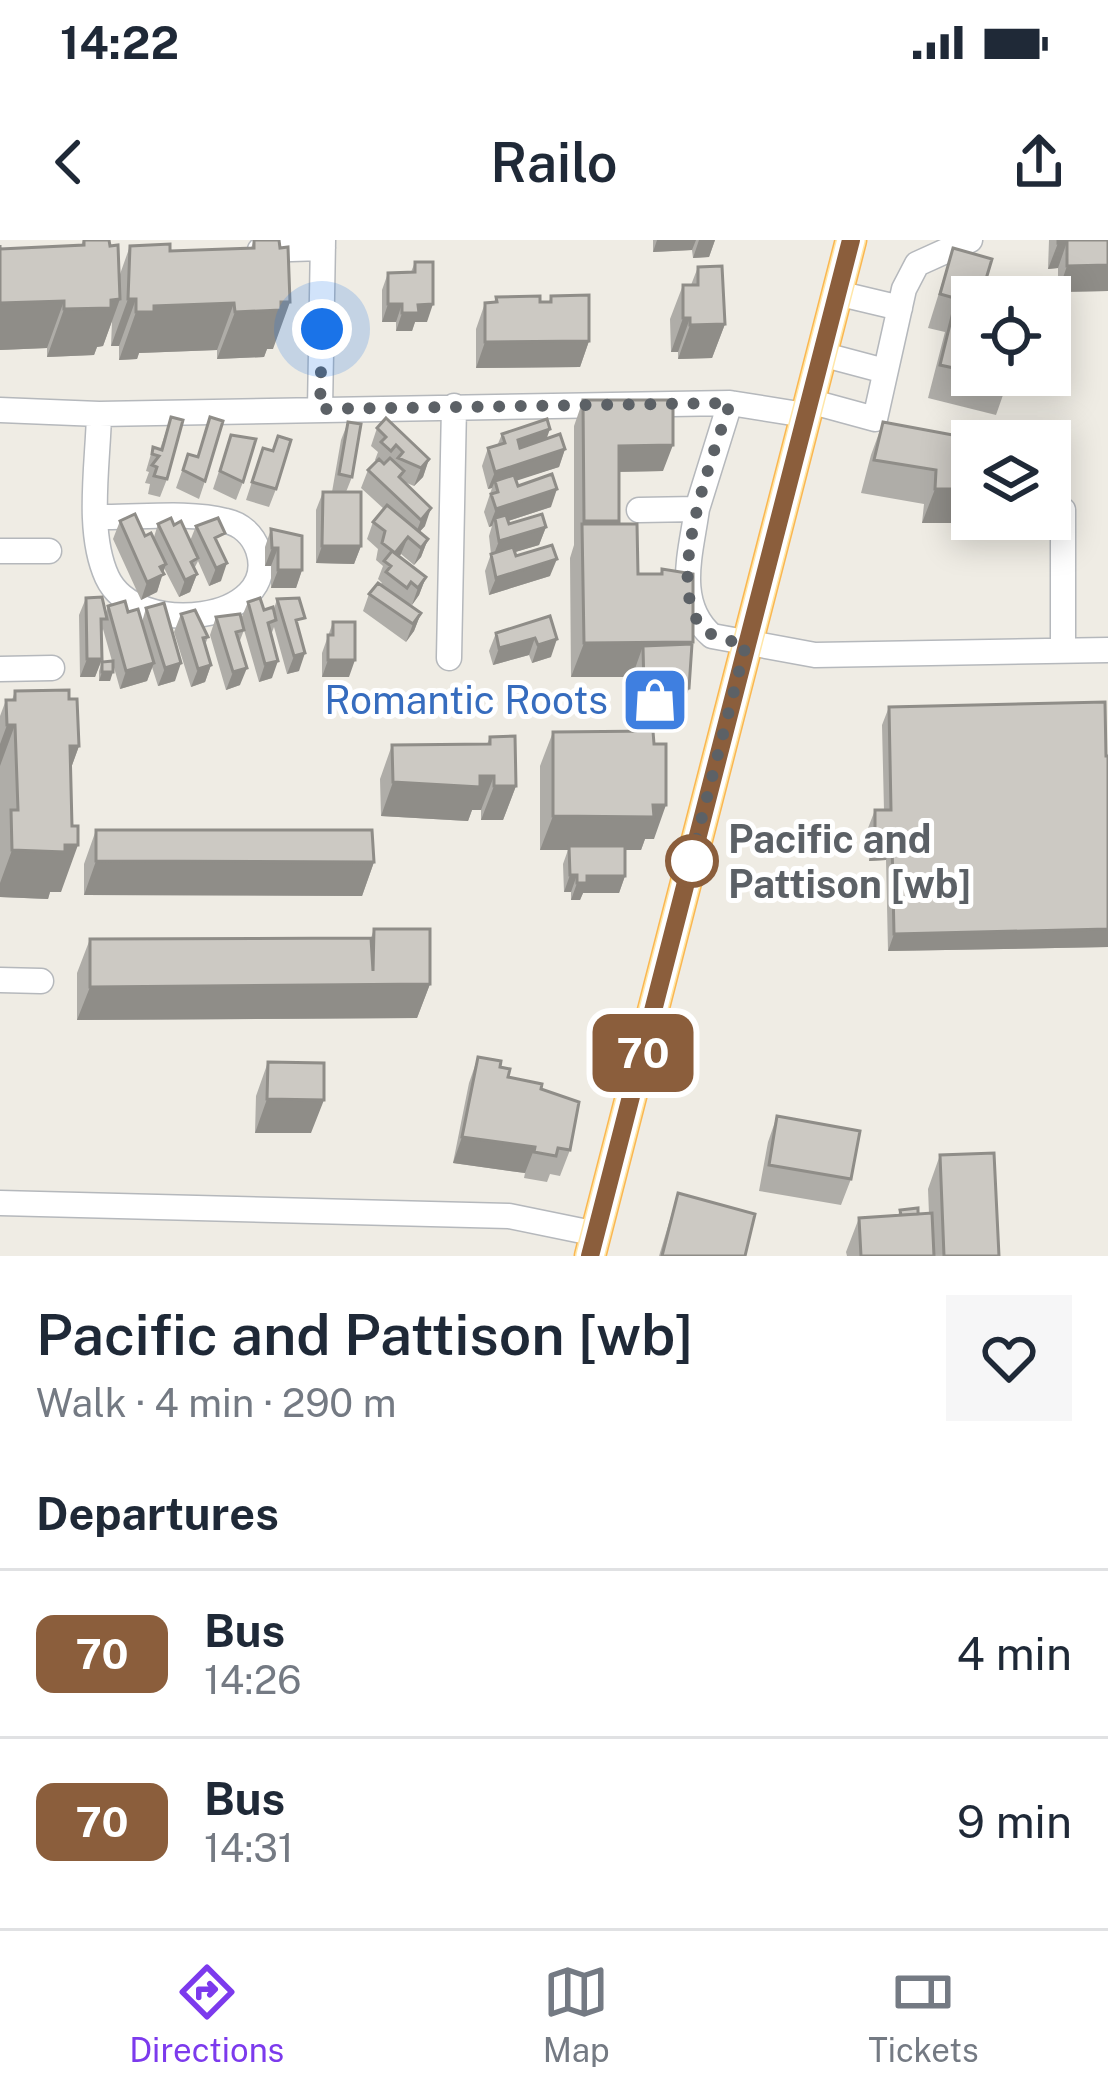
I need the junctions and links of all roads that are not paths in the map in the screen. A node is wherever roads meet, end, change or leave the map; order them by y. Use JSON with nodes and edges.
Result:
{"nodes":[{"id":1,"x":850,"y":240,"type":"edge"},
{"id":2,"x":970,"y":240,"type":"edge"},
{"id":3,"x":323,"y":244,"type":"edge"},
{"id":4,"x":231,"y":251,"type":"edge"},
{"id":5,"x":837,"y":293,"type":"junction"},
{"id":6,"x":900,"y":308,"type":"junction"},
{"id":7,"x":821,"y":354,"type":"junction"},
{"id":8,"x":885,"y":371,"type":"junction"},
{"id":9,"x":730,"y":403,"type":"junction"},
{"id":10,"x":454,"y":406,"type":"junction"},
{"id":11,"x":807,"y":408,"type":"junction"},
{"id":12,"x":320,"y":409,"type":"junction"},
{"id":13,"x":0,"y":410,"type":"edge"},
{"id":14,"x":99,"y":414,"type":"junction"},
{"id":15,"x":697,"y":508,"type":"junction"},
{"id":16,"x":639,"y":510,"type":"dead end"},
{"id":17,"x":98,"y":518,"type":"junction"},
{"id":18,"x":1063,"y":540,"type":"edge"},
{"id":19,"x":49,"y":550,"type":"dead end"},
{"id":20,"x":0,"y":551,"type":"edge"},
{"id":21,"x":746,"y":644,"type":"junction"},
{"id":22,"x":1063,"y":650,"type":"junction"},
{"id":23,"x":1108,"y":650,"type":"edge"},
{"id":24,"x":448,"y":658,"type":"dead end"},
{"id":25,"x":52,"y":668,"type":"dead end"},
{"id":26,"x":0,"y":669,"type":"edge"},
{"id":27,"x":0,"y":980,"type":"edge"},
{"id":28,"x":41,"y":981,"type":"dead end"},
{"id":29,"x":0,"y":1203,"type":"edge"},
{"id":30,"x":593,"y":1245,"type":"edge"}],
"edges":[{"from":1,"to":5,"type":"main road"},
{"from":2,"to":6,"type":"street"},
{"from":3,"to":4,"type":"street"},
{"from":3,"to":12,"type":"street"},
{"from":5,"to":6,"type":"street"},
{"from":5,"to":7,"type":"main road"},
{"from":6,"to":8,"type":"street"},
{"from":7,"to":8,"type":"street"},
{"from":7,"to":11,"type":"main road"},
{"from":8,"to":11,"type":"street"},
{"from":9,"to":10,"type":"street"},
{"from":9,"to":11,"type":"street"},
{"from":9,"to":15,"type":"street"},
{"from":10,"to":12,"type":"street"},
{"from":10,"to":24,"type":"street"},
{"from":11,"to":21,"type":"main road"},
{"from":12,"to":14,"type":"street"},
{"from":13,"to":14,"type":"street"},
{"from":14,"to":17,"type":"street"},
{"from":15,"to":16,"type":"street"},
{"from":15,"to":21,"type":"street"},
{"from":17,"to":17,"type":"street"},
{"from":18,"to":22,"type":"street"},
{"from":19,"to":20,"type":"street"},
{"from":21,"to":22,"type":"street"},
{"from":21,"to":30,"type":"main road"},
{"from":22,"to":23,"type":"street"},
{"from":25,"to":26,"type":"street"},
{"from":27,"to":28,"type":"street"},
{"from":29,"to":30,"type":"street"}]}
